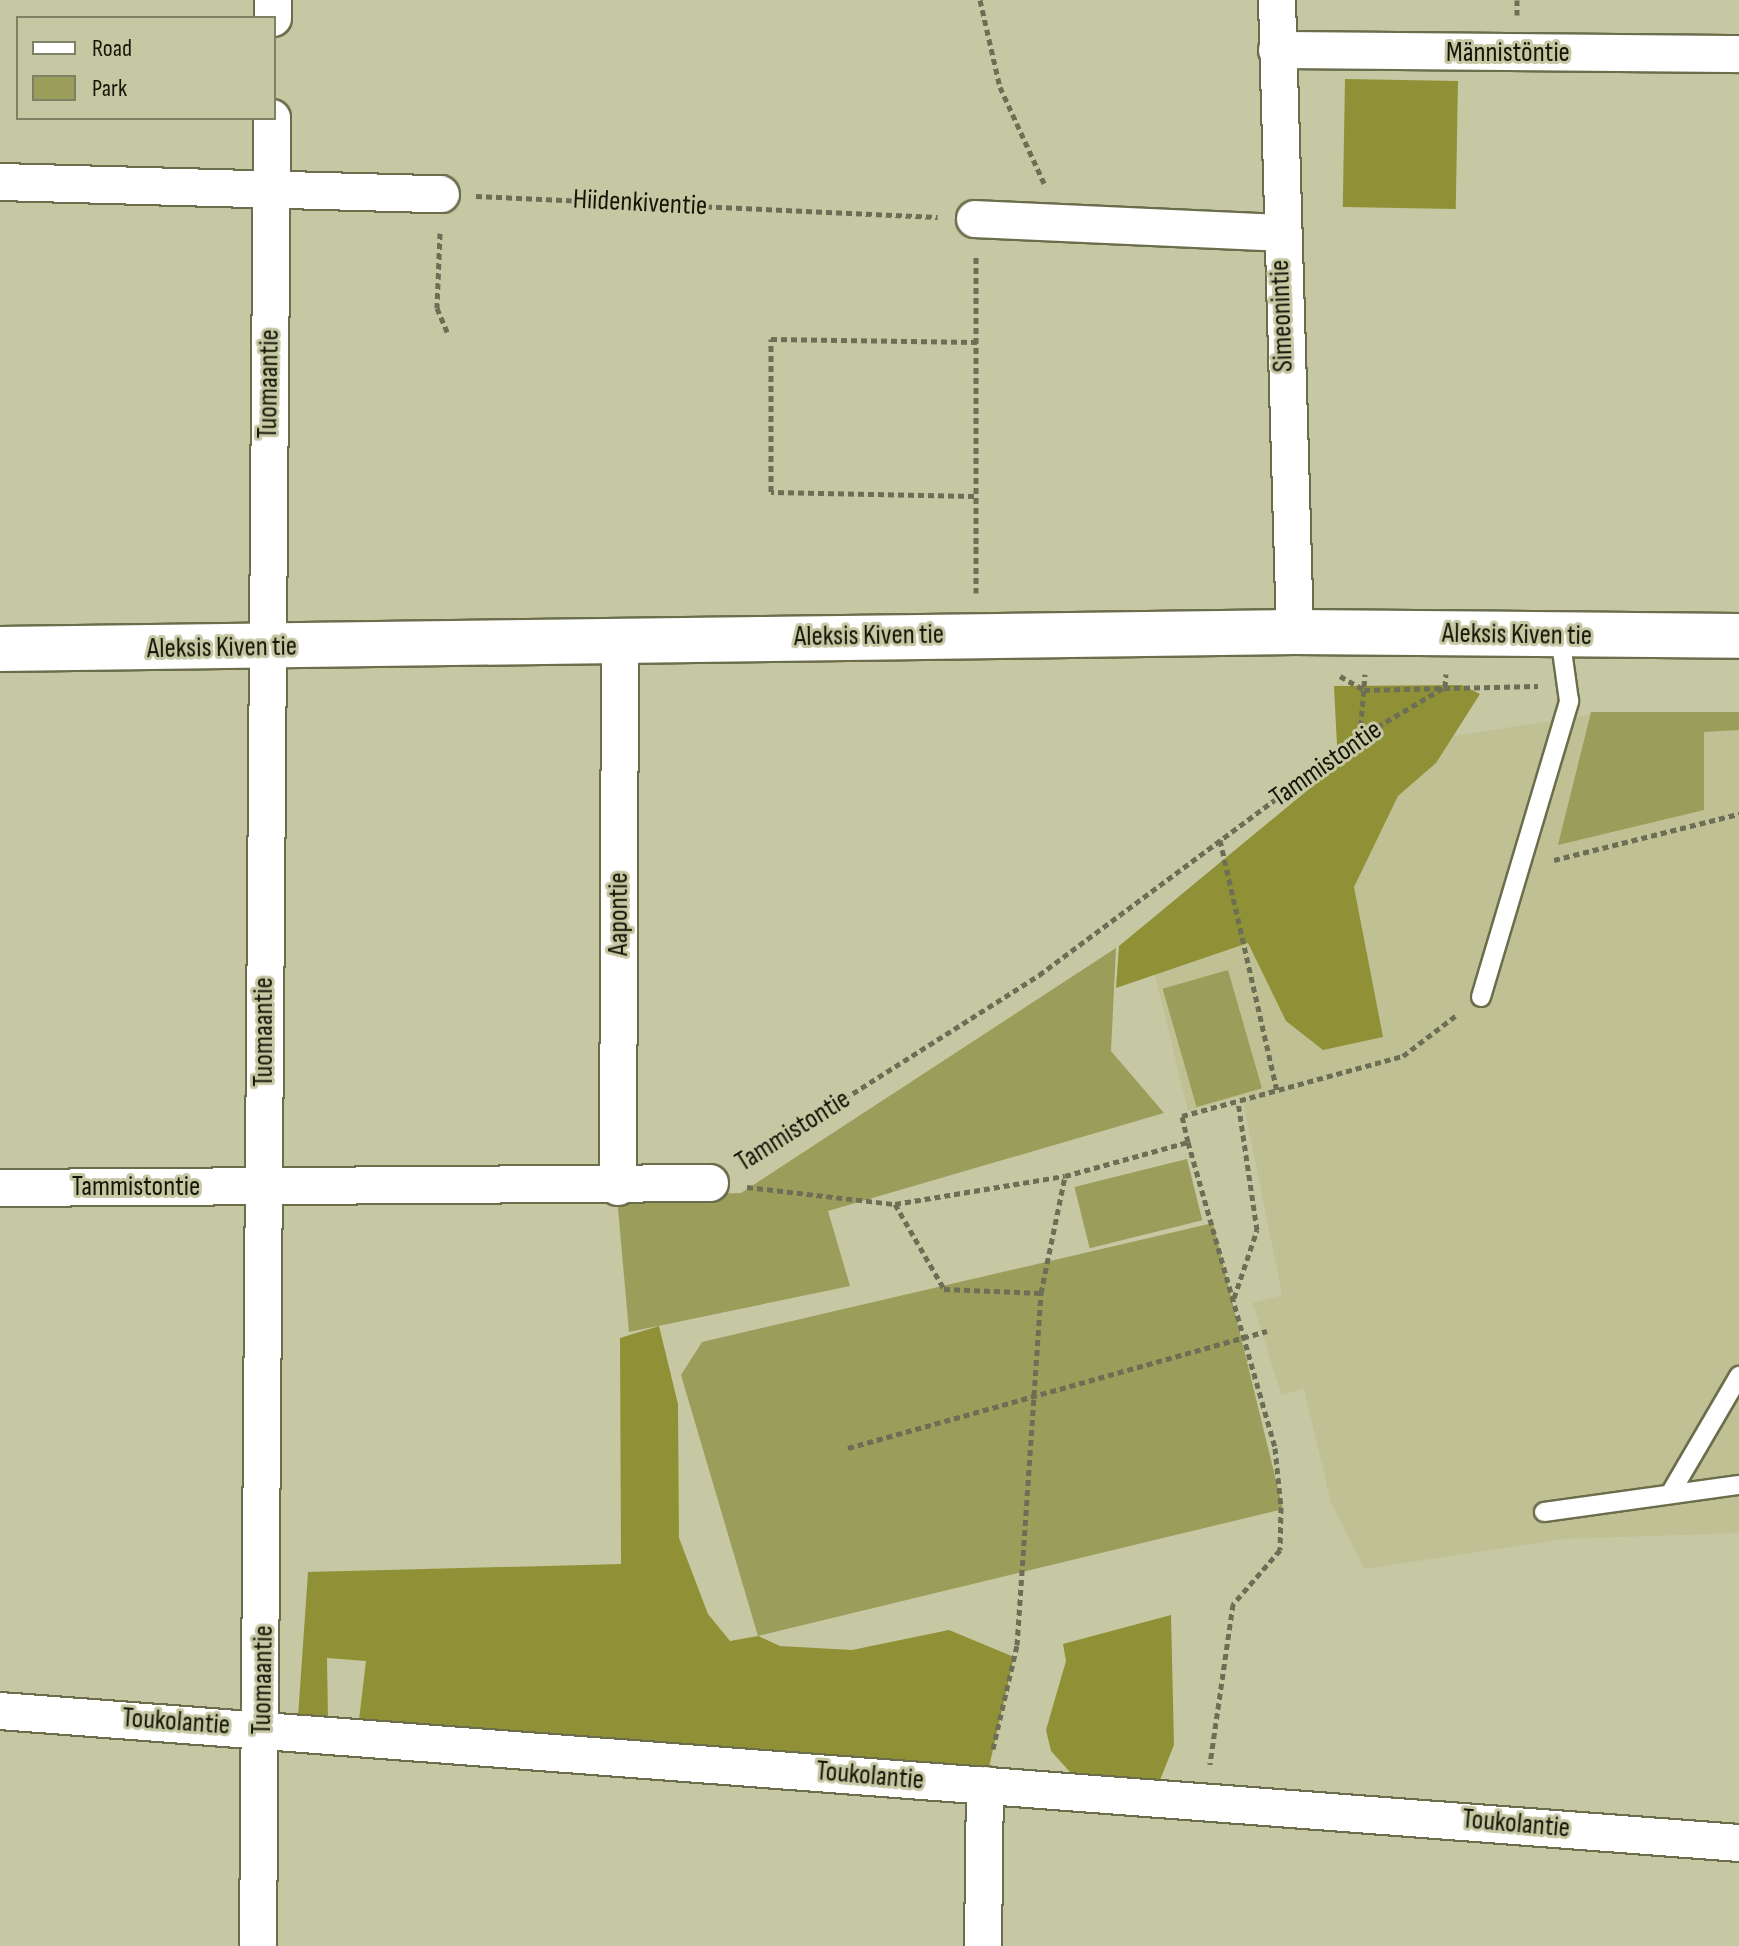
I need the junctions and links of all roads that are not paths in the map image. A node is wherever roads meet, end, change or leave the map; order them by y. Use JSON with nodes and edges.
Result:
{"nodes":[{"id":1,"x":1277,"y":0,"type":"edge"},
{"id":2,"x":1277,"y":50,"type":"junction"},
{"id":3,"x":1739,"y":54,"type":"edge"},
{"id":4,"x":272,"y":120,"type":"edge"},
{"id":5,"x":0,"y":182,"type":"edge"},
{"id":6,"x":272,"y":187,"type":"junction"},
{"id":7,"x":441,"y":194,"type":"road end"},
{"id":8,"x":975,"y":219,"type":"road end"},
{"id":9,"x":1279,"y":233,"type":"junction"},
{"id":10,"x":1295,"y":632,"type":"junction"},
{"id":11,"x":1560,"y":636,"type":"junction"},
{"id":12,"x":1739,"y":636,"type":"edge"},
{"id":13,"x":620,"y":641,"type":"junction"},
{"id":14,"x":264,"y":648,"type":"junction"},
{"id":15,"x":0,"y":649,"type":"edge"},
{"id":16,"x":1481,"y":997,"type":"road end"},
{"id":17,"x":710,"y":1183,"type":"road end"},
{"id":18,"x":263,"y":1187,"type":"junction"},
{"id":19,"x":618,"y":1187,"type":"junction"},
{"id":20,"x":0,"y":1188,"type":"edge"},
{"id":21,"x":1739,"y":1376,"type":"edge"},
{"id":22,"x":1739,"y":1485,"type":"edge"},
{"id":23,"x":1670,"y":1494,"type":"junction"},
{"id":24,"x":1544,"y":1512,"type":"dead end"},
{"id":25,"x":0,"y":1711,"type":"edge"},
{"id":26,"x":263,"y":1728,"type":"junction"},
{"id":27,"x":985,"y":1785,"type":"junction"},
{"id":28,"x":1739,"y":1843,"type":"edge"},
{"id":29,"x":258,"y":1946,"type":"edge"},
{"id":30,"x":983,"y":1946,"type":"edge"}],
"edges":[{"from":1,"to":2,"type":"street","name":"Simeonintie"},
{"from":2,"to":3,"type":"street","name":"Männistöntie"},
{"from":2,"to":9,"type":"street","name":"Simeonintie"},
{"from":4,"to":6,"type":"street","name":"Tuomaantie"},
{"from":5,"to":6,"type":"street"},
{"from":6,"to":7,"type":"street"},
{"from":6,"to":14,"type":"street","name":"Tuomaantie"},
{"from":8,"to":9,"type":"street"},
{"from":9,"to":10,"type":"street","name":"Simeonintie"},
{"from":10,"to":11,"type":"street","name":"Aleksis Kiven tie"},
{"from":10,"to":13,"type":"street","name":"Aleksis Kiven tie"},
{"from":11,"to":12,"type":"street","name":"Aleksis Kiven tie"},
{"from":11,"to":16,"type":"lane"},
{"from":13,"to":14,"type":"street","name":"Aleksis Kiven tie"},
{"from":13,"to":19,"type":"street","name":"Aapontie"},
{"from":14,"to":15,"type":"street","name":"Aleksis Kiven tie"},
{"from":14,"to":18,"type":"street","name":"Tuomaantie"},
{"from":17,"to":19,"type":"street","name":"Tammistontie"},
{"from":18,"to":19,"type":"street","name":"Tammistontie"},
{"from":18,"to":20,"type":"street","name":"Tammistontie"},
{"from":18,"to":26,"type":"street","name":"Tuomaantie"},
{"from":21,"to":23,"type":"lane"},
{"from":22,"to":23,"type":"lane"},
{"from":23,"to":24,"type":"lane"},
{"from":25,"to":26,"type":"street","name":"Toukolantie"},
{"from":26,"to":27,"type":"street","name":"Toukolantie"},
{"from":26,"to":29,"type":"street","name":"Tuomaantie"},
{"from":27,"to":28,"type":"street","name":"Toukolantie"},
{"from":27,"to":30,"type":"street"}]}
